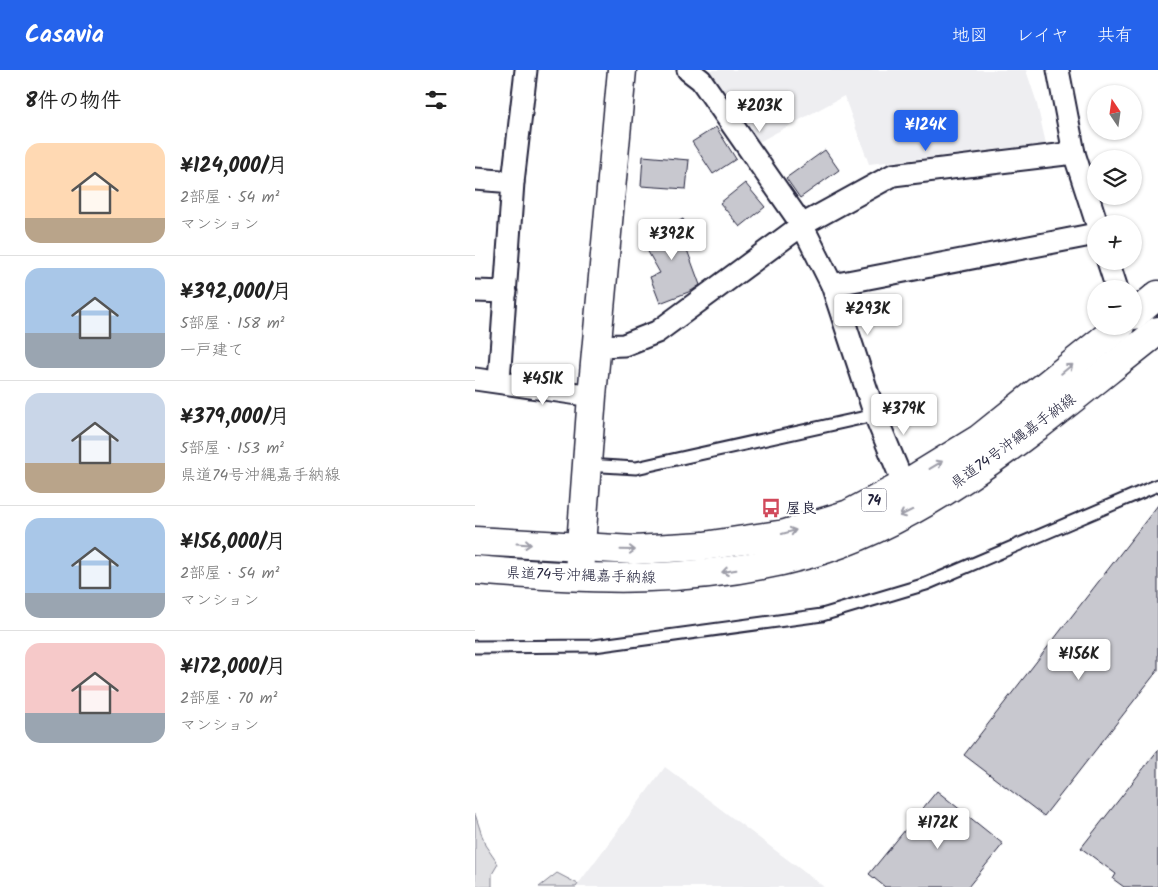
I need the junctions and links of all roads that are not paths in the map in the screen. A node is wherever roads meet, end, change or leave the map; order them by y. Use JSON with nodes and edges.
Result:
{"nodes":[{"id":1,"x":526,"y":70,"type":"edge"},
{"id":2,"x":622,"y":70,"type":"edge"},
{"id":3,"x":688,"y":70,"type":"edge"},
{"id":4,"x":1058,"y":70,"type":"edge"},
{"id":5,"x":1074,"y":153,"type":"junction"},
{"id":6,"x":475,"y":179,"type":"edge"},
{"id":7,"x":513,"y":182,"type":"junction"},
{"id":8,"x":1094,"y":215,"type":"edge"},
{"id":9,"x":802,"y":225,"type":"junction"},
{"id":10,"x":1087,"y":236,"type":"edge"},
{"id":11,"x":832,"y":285,"type":"junction"},
{"id":12,"x":475,"y":290,"type":"edge"},
{"id":13,"x":506,"y":292,"type":"junction"},
{"id":14,"x":1158,"y":296,"type":"edge"},
{"id":15,"x":1142,"y":309,"type":"edge"},
{"id":16,"x":1158,"y":331,"type":"edge"},
{"id":17,"x":1109,"y":335,"type":"edge"},
{"id":18,"x":597,"y":346,"type":"junction"},
{"id":19,"x":475,"y":379,"type":"edge"},
{"id":20,"x":499,"y":382,"type":"junction"},
{"id":21,"x":592,"y":396,"type":"junction"},
{"id":22,"x":875,"y":415,"type":"junction"},
{"id":23,"x":586,"y":465,"type":"junction"},
{"id":24,"x":904,"y":485,"type":"junction"},
{"id":25,"x":1158,"y":485,"type":"edge"},
{"id":26,"x":475,"y":541,"type":"edge"},
{"id":27,"x":579,"y":548,"type":"junction"},
{"id":28,"x":475,"y":570,"type":"edge"},
{"id":29,"x":579,"y":578,"type":"junction"},
{"id":30,"x":475,"y":647,"type":"edge"}],
"edges":[{"from":1,"to":7,"type":"street"},
{"from":2,"to":18,"type":"main road"},
{"from":3,"to":9,"type":"street"},
{"from":4,"to":5,"type":"street"},
{"from":5,"to":8,"type":"street"},
{"from":5,"to":9,"type":"street"},
{"from":6,"to":7,"type":"street"},
{"from":7,"to":13,"type":"street"},
{"from":9,"to":11,"type":"street"},
{"from":9,"to":18,"type":"street"},
{"from":10,"to":11,"type":"street"},
{"from":11,"to":22,"type":"street"},
{"from":12,"to":13,"type":"street"},
{"from":13,"to":20,"type":"street"},
{"from":14,"to":15,"type":"main road"},
{"from":16,"to":29,"type":"main road","name":"県道74号沖縄嘉手納線","number":"74","one_way":true},
{"from":24,"to":17,"type":"main road","name":"県道74号沖縄嘉手納線","number":"74","one_way":true},
{"from":18,"to":21,"type":"main road"},
{"from":19,"to":20,"type":"street"},
{"from":20,"to":21,"type":"street"},
{"from":21,"to":23,"type":"main road"},
{"from":22,"to":23,"type":"lane"},
{"from":22,"to":24,"type":"street"},
{"from":23,"to":27,"type":"main road"},
{"from":27,"to":24,"type":"main road","name":"県道74号沖縄嘉手納線","number":"74","one_way":true},
{"from":25,"to":30,"type":"lane"},
{"from":26,"to":27,"type":"main road","name":"県道74号沖縄嘉手納線","number":"74","one_way":true},
{"from":27,"to":29,"type":"main road"},
{"from":28,"to":29,"type":"main road","name":"県道74号沖縄嘉手納線","number":"74"}]}
